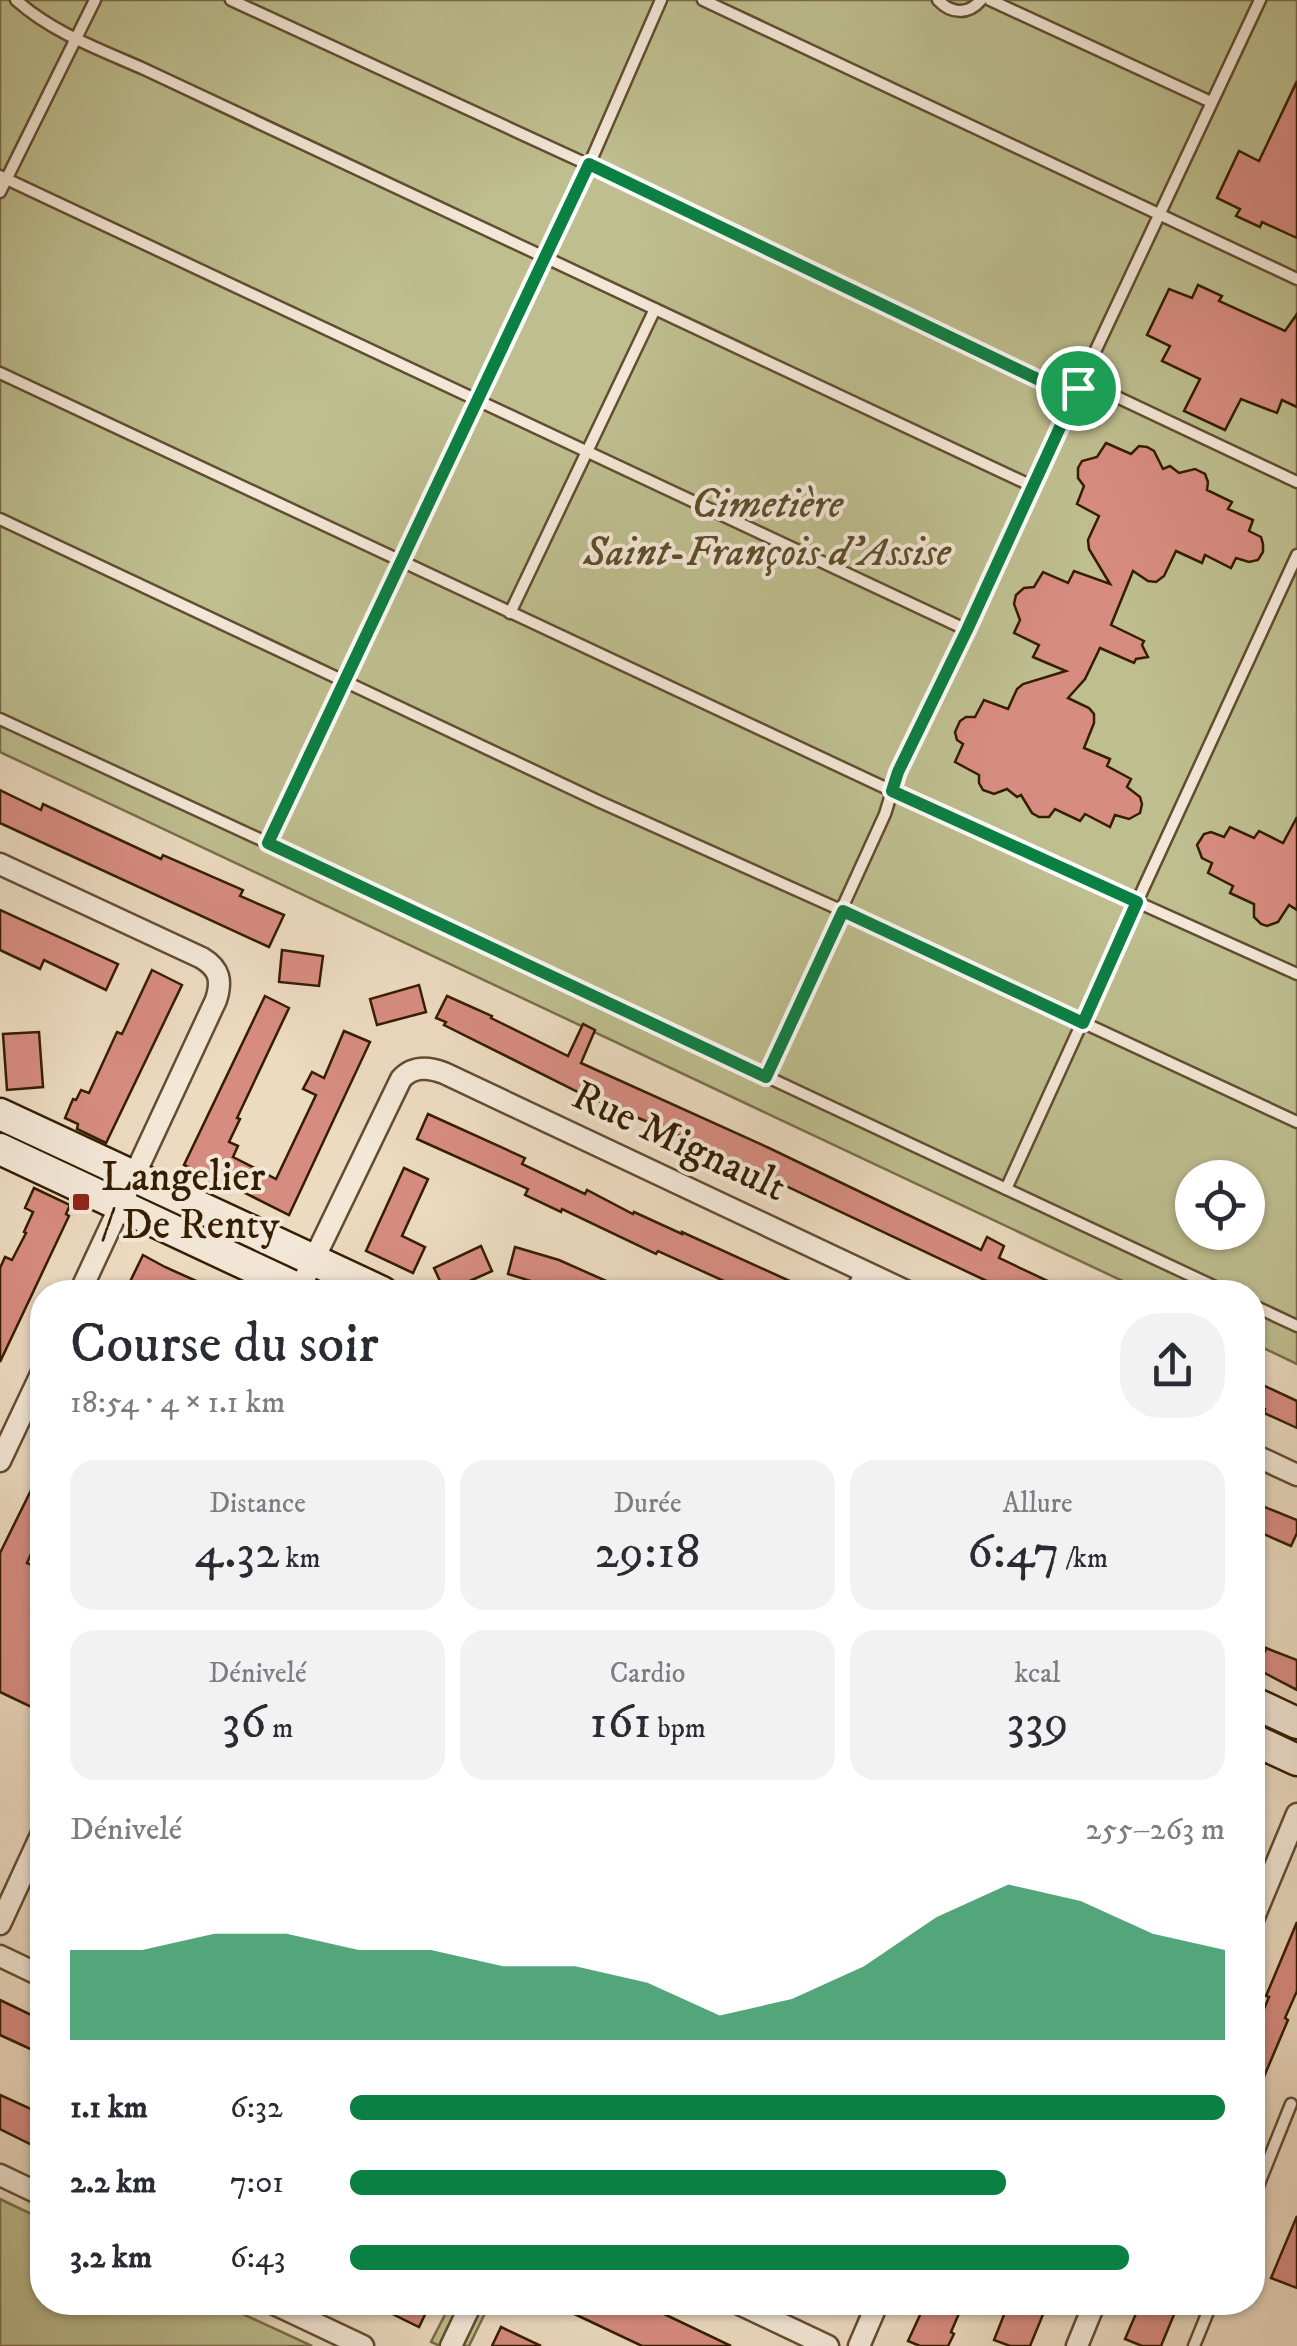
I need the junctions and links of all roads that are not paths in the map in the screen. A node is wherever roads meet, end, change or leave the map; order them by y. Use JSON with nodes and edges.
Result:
{"nodes":[{"id":1,"x":16,"y":0,"type":"edge"},
{"id":2,"x":95,"y":0,"type":"edge"},
{"id":3,"x":231,"y":0,"type":"edge"},
{"id":4,"x":661,"y":0,"type":"edge"},
{"id":5,"x":702,"y":0,"type":"edge"},
{"id":6,"x":938,"y":0,"type":"edge"},
{"id":7,"x":982,"y":0,"type":"edge"},
{"id":8,"x":990,"y":0,"type":"edge"},
{"id":9,"x":1260,"y":0,"type":"edge"},
{"id":10,"x":74,"y":38,"type":"junction"},
{"id":11,"x":1211,"y":102,"type":"junction"},
{"id":12,"x":589,"y":164,"type":"junction"},
{"id":13,"x":3,"y":178,"type":"edge"},
{"id":14,"x":0,"y":192,"type":"edge"},
{"id":15,"x":1160,"y":215,"type":"junction"},
{"id":16,"x":545,"y":259,"type":"junction"},
{"id":17,"x":1297,"y":279,"type":"edge"},
{"id":18,"x":655,"y":310,"type":"junction"},
{"id":19,"x":0,"y":372,"type":"edge"},
{"id":20,"x":1078,"y":388,"type":"junction"},
{"id":21,"x":478,"y":402,"type":"junction"},
{"id":22,"x":587,"y":452,"type":"junction"},
{"id":23,"x":1297,"y":482,"type":"edge"},
{"id":24,"x":1032,"y":486,"type":"junction"},
{"id":25,"x":0,"y":519,"type":"edge"},
{"id":26,"x":1297,"y":556,"type":"edge"},
{"id":27,"x":403,"y":562,"type":"junction"},
{"id":28,"x":510,"y":613,"type":"junction"},
{"id":29,"x":967,"y":630,"type":"junction"},
{"id":30,"x":346,"y":682,"type":"junction"},
{"id":31,"x":0,"y":719,"type":"edge"},
{"id":32,"x":892,"y":791,"type":"junction"},
{"id":33,"x":268,"y":843,"type":"junction"},
{"id":34,"x":0,"y":864,"type":"edge"},
{"id":35,"x":1137,"y":902,"type":"junction"},
{"id":36,"x":843,"y":911,"type":"junction"},
{"id":37,"x":1297,"y":974,"type":"edge"},
{"id":38,"x":1083,"y":1023,"type":"junction"},
{"id":39,"x":766,"y":1077,"type":"junction"},
{"id":40,"x":0,"y":1114,"type":"edge"},
{"id":41,"x":1297,"y":1122,"type":"edge"},
{"id":42,"x":0,"y":1149,"type":"edge"},
{"id":43,"x":134,"y":1177,"type":"junction"},
{"id":44,"x":1006,"y":1189,"type":"junction"},
{"id":45,"x":120,"y":1206,"type":"junction"},
{"id":46,"x":313,"y":1261,"type":"junction"},
{"id":47,"x":866,"y":1273,"type":"junction"},
{"id":48,"x":86,"y":1280,"type":"edge"},
{"id":49,"x":276,"y":1280,"type":"edge"},
{"id":50,"x":306,"y":1280,"type":"edge"},
{"id":51,"x":355,"y":1280,"type":"edge"},
{"id":52,"x":862,"y":1280,"type":"edge"},
{"id":53,"x":881,"y":1280,"type":"edge"},
{"id":54,"x":1200,"y":1280,"type":"edge"},
{"id":55,"x":1265,"y":1311,"type":"edge"},
{"id":56,"x":1297,"y":1326,"type":"edge"},
{"id":57,"x":30,"y":1397,"type":"edge"},
{"id":58,"x":1265,"y":1460,"type":"edge"},
{"id":59,"x":0,"y":1461,"type":"edge"},
{"id":60,"x":1297,"y":1475,"type":"edge"},
{"id":61,"x":1265,"y":1708,"type":"edge"},
{"id":62,"x":1297,"y":1722,"type":"edge"},
{"id":63,"x":1265,"y":1744,"type":"edge"},
{"id":64,"x":1297,"y":1760,"type":"edge"},
{"id":65,"x":1297,"y":1814,"type":"edge"},
{"id":66,"x":30,"y":1858,"type":"edge"},
{"id":67,"x":1265,"y":1891,"type":"edge"},
{"id":68,"x":0,"y":1924,"type":"edge"},
{"id":69,"x":0,"y":1956,"type":"edge"},
{"id":70,"x":30,"y":1970,"type":"edge"},
{"id":71,"x":1292,"y":2104,"type":"dead end"},
{"id":72,"x":1265,"y":2169,"type":"edge"},
{"id":73,"x":0,"y":2175,"type":"edge"},
{"id":74,"x":30,"y":2189,"type":"edge"},
{"id":75,"x":297,"y":2315,"type":"edge"},
{"id":76,"x":466,"y":2315,"type":"edge"},
{"id":77,"x":762,"y":2315,"type":"edge"},
{"id":78,"x":872,"y":2315,"type":"edge"},
{"id":79,"x":1090,"y":2315,"type":"edge"},
{"id":80,"x":1207,"y":2315,"type":"edge"},
{"id":81,"x":362,"y":2346,"type":"edge"},
{"id":82,"x":451,"y":2346,"type":"edge"},
{"id":83,"x":828,"y":2346,"type":"edge"},
{"id":84,"x":859,"y":2346,"type":"edge"},
{"id":85,"x":1077,"y":2346,"type":"edge"},
{"id":86,"x":1194,"y":2346,"type":"edge"}],
"edges":[{"from":1,"to":10,"type":"lane"},
{"from":2,"to":10,"type":"lane"},
{"from":3,"to":12,"type":"lane"},
{"from":4,"to":12,"type":"lane"},
{"from":5,"to":15,"type":"lane"},
{"from":6,"to":7,"type":"lane"},
{"from":8,"to":11,"type":"lane"},
{"from":9,"to":11,"type":"lane"},
{"from":10,"to":13,"type":"lane"},
{"from":10,"to":16,"type":"lane"},
{"from":11,"to":15,"type":"lane"},
{"from":12,"to":16,"type":"lane"},
{"from":12,"to":20,"type":"lane"},
{"from":13,"to":14,"type":"lane"},
{"from":13,"to":21,"type":"lane"},
{"from":15,"to":17,"type":"lane"},
{"from":15,"to":20,"type":"lane"},
{"from":16,"to":18,"type":"lane"},
{"from":16,"to":21,"type":"lane"},
{"from":18,"to":22,"type":"lane"},
{"from":18,"to":24,"type":"lane"},
{"from":19,"to":27,"type":"lane"},
{"from":20,"to":23,"type":"lane"},
{"from":20,"to":24,"type":"lane"},
{"from":21,"to":22,"type":"lane"},
{"from":21,"to":27,"type":"lane"},
{"from":22,"to":28,"type":"lane"},
{"from":22,"to":29,"type":"lane"},
{"from":24,"to":29,"type":"lane"},
{"from":25,"to":30,"type":"lane"},
{"from":26,"to":35,"type":"lane"},
{"from":27,"to":28,"type":"lane"},
{"from":27,"to":30,"type":"lane"},
{"from":28,"to":32,"type":"lane"},
{"from":29,"to":32,"type":"lane"},
{"from":30,"to":33,"type":"lane"},
{"from":30,"to":36,"type":"lane"},
{"from":31,"to":33,"type":"lane"},
{"from":32,"to":35,"type":"lane"},
{"from":32,"to":36,"type":"lane"},
{"from":33,"to":39,"type":"lane"},
{"from":34,"to":43,"type":"street"},
{"from":35,"to":37,"type":"lane"},
{"from":35,"to":38,"type":"lane"},
{"from":36,"to":38,"type":"lane"},
{"from":36,"to":39,"type":"lane"},
{"from":38,"to":41,"type":"lane"},
{"from":38,"to":44,"type":"lane"},
{"from":39,"to":44,"type":"lane"},
{"from":40,"to":43,"type":"main road"},
{"from":42,"to":45,"type":"main road"},
{"from":43,"to":45,"type":"street"},
{"from":43,"to":46,"type":"main road"},
{"from":44,"to":54,"type":"lane"},
{"from":45,"to":48,"type":"street"},
{"from":45,"to":49,"type":"main road"},
{"from":46,"to":47,"type":"street","name":"Rue Mignault"},
{"from":46,"to":50,"type":"street"},
{"from":46,"to":51,"type":"main road"},
{"from":47,"to":52,"type":"street"},
{"from":47,"to":53,"type":"street","name":"Rue Mignault"},
{"from":55,"to":56,"type":"lane"},
{"from":57,"to":59,"type":"street"},
{"from":58,"to":60,"type":"street"},
{"from":61,"to":62,"type":"main road"},
{"from":63,"to":64,"type":"main road"},
{"from":65,"to":67,"type":"street"},
{"from":66,"to":68,"type":"street"},
{"from":69,"to":70,"type":"street"},
{"from":71,"to":72,"type":"lane"},
{"from":73,"to":74,"type":"street"},
{"from":75,"to":81,"type":"street"},
{"from":76,"to":82,"type":"street"},
{"from":77,"to":83,"type":"street"},
{"from":78,"to":84,"type":"street"},
{"from":79,"to":85,"type":"street"},
{"from":80,"to":86,"type":"lane"}]}
